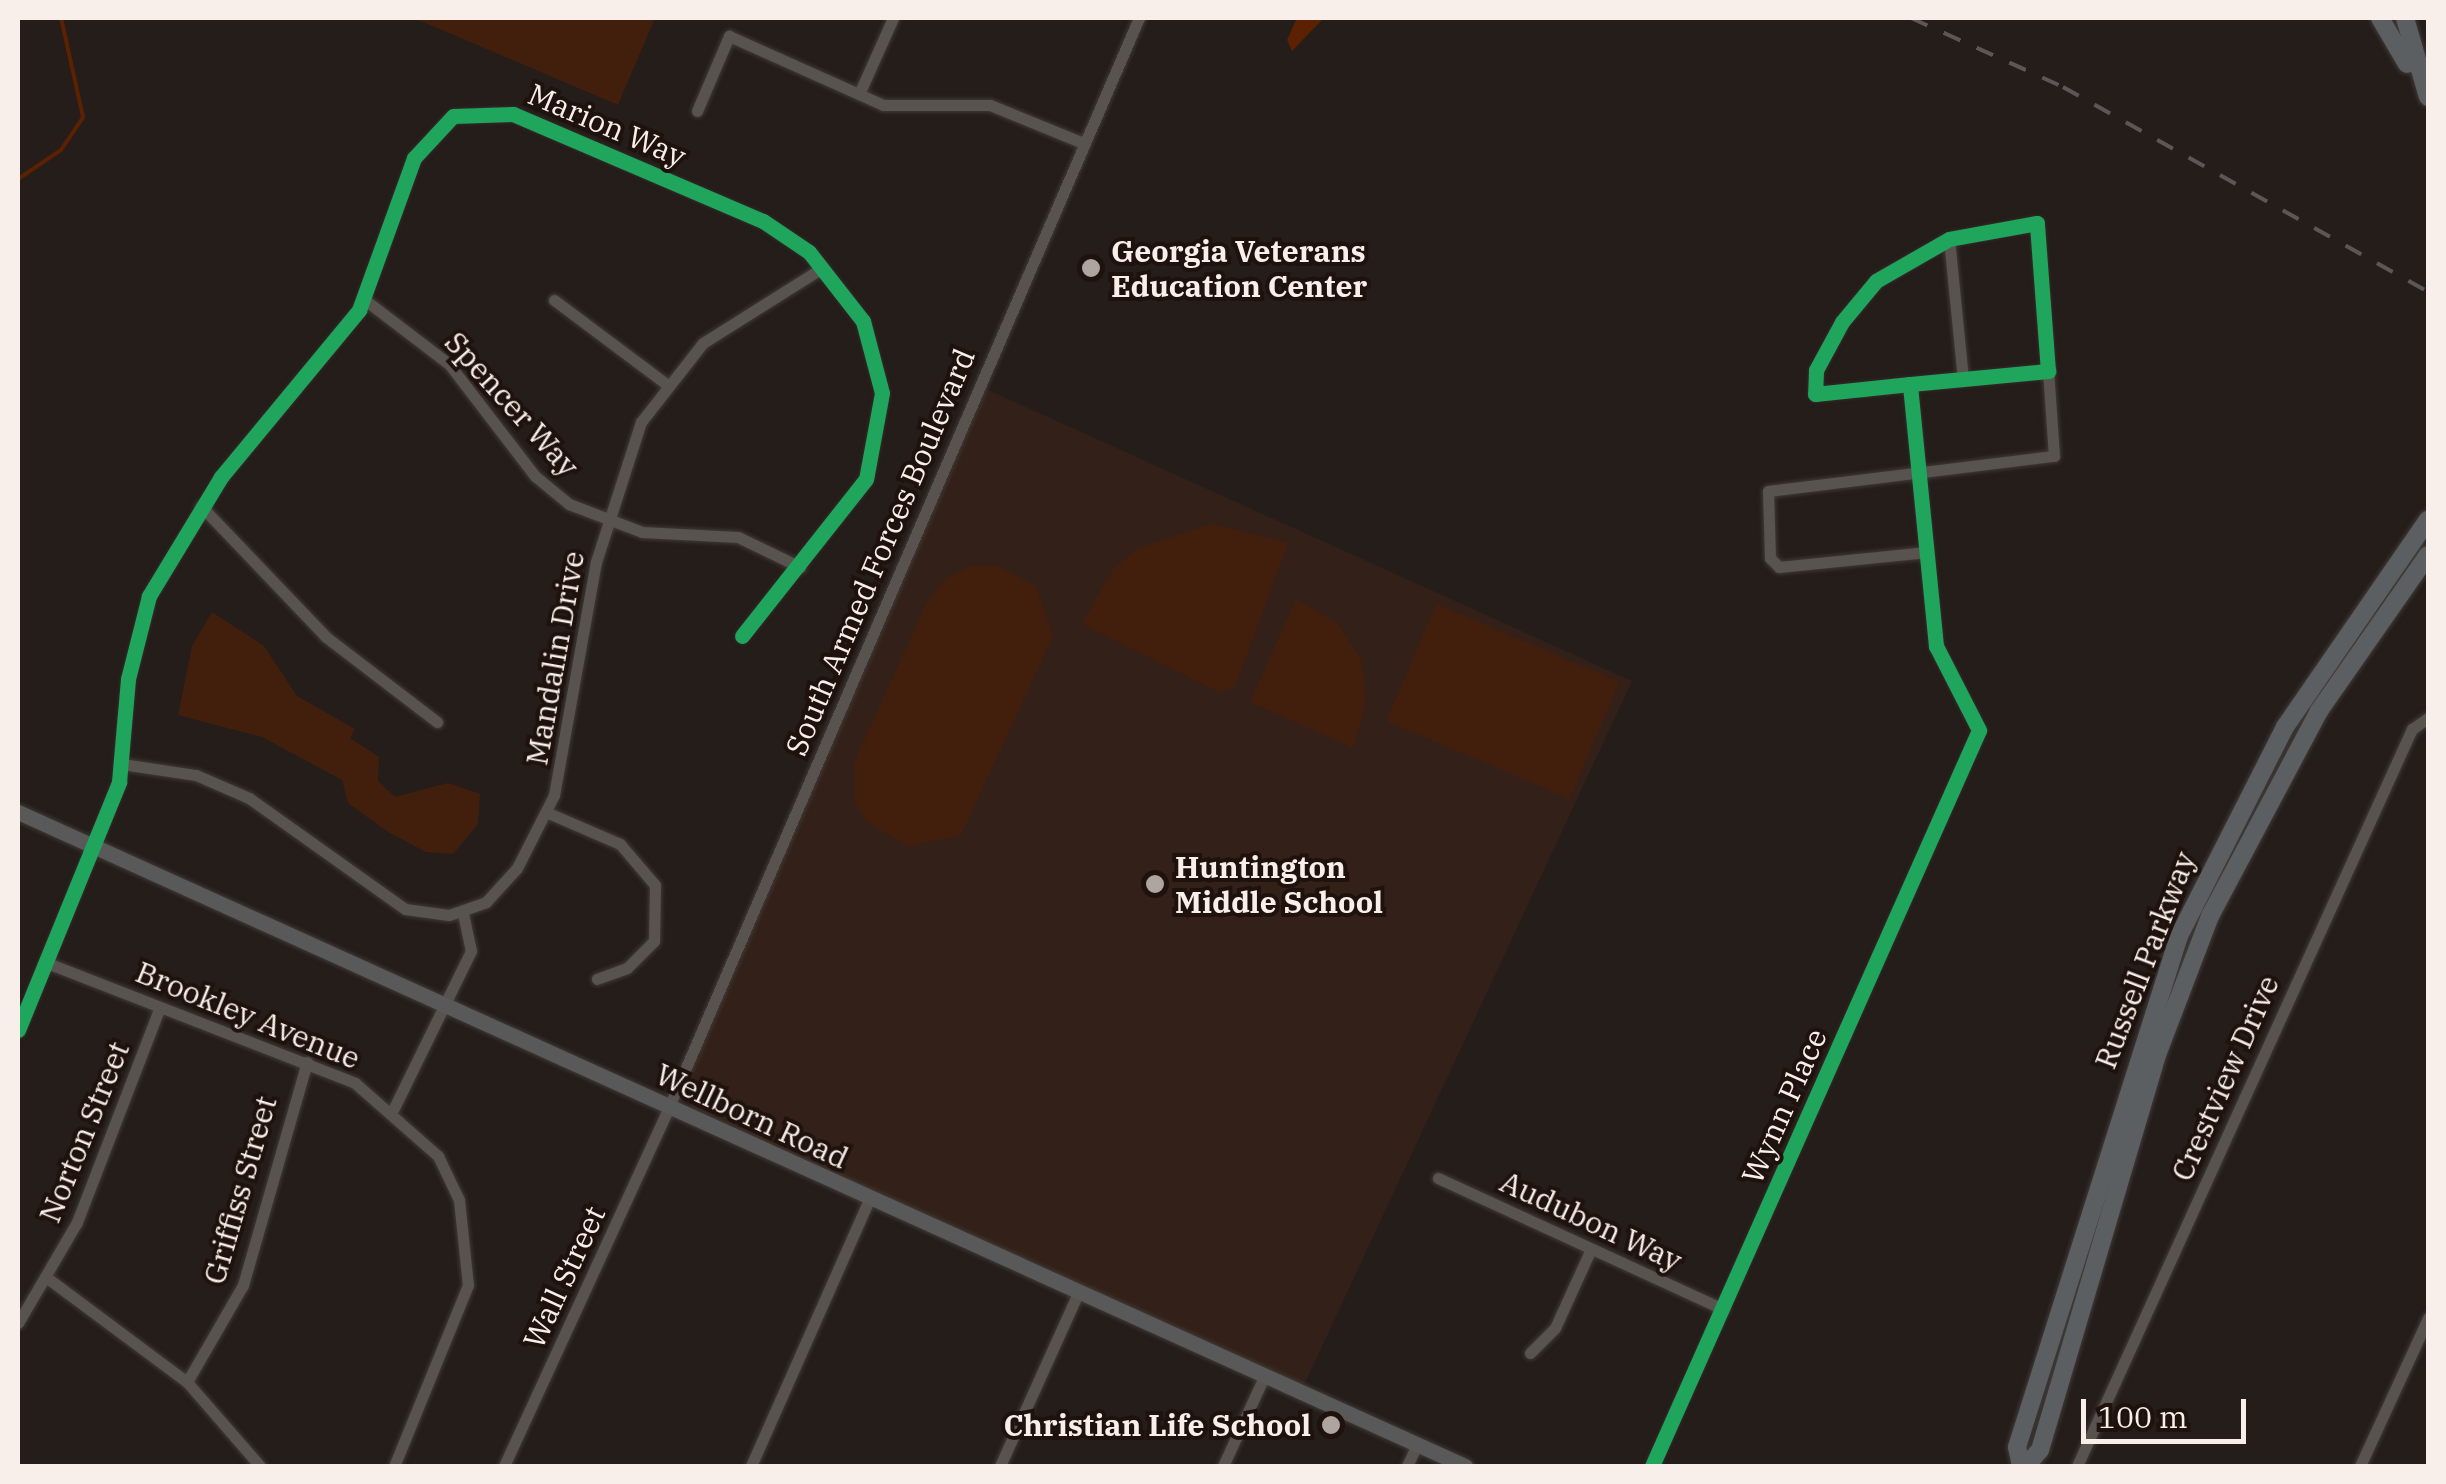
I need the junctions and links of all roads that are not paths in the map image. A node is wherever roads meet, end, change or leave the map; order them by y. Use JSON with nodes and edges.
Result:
{"nodes":[{"id":1,"x":893,"y":18,"type":"edge"},
{"id":2,"x":1139,"y":18,"type":"edge"},
{"id":3,"x":2380,"y":18,"type":"edge"},
{"id":4,"x":2405,"y":18,"type":"edge"},
{"id":5,"x":2417,"y":80,"type":"junction"},
{"id":6,"x":858,"y":94,"type":"junction"},
{"id":7,"x":2428,"y":96,"type":"edge"},
{"id":8,"x":696,"y":112,"type":"dead end"},
{"id":9,"x":1083,"y":143,"type":"junction"},
{"id":10,"x":1949,"y":239,"type":"junction"},
{"id":11,"x":822,"y":268,"type":"junction"},
{"id":12,"x":365,"y":300,"type":"junction"},
{"id":13,"x":554,"y":300,"type":"dead end"},
{"id":14,"x":2048,"y":371,"type":"junction"},
{"id":15,"x":1963,"y":379,"type":"junction"},
{"id":16,"x":665,"y":383,"type":"junction"},
{"id":17,"x":1910,"y":384,"type":"junction"},
{"id":18,"x":1919,"y":470,"type":"junction"},
{"id":19,"x":200,"y":506,"type":"junction"},
{"id":20,"x":2428,"y":520,"type":"edge"},
{"id":21,"x":609,"y":521,"type":"junction"},
{"id":22,"x":1927,"y":552,"type":"junction"},
{"id":23,"x":2428,"y":556,"type":"edge"},
{"id":24,"x":800,"y":567,"type":"junction"},
{"id":25,"x":742,"y":636,"type":"dead end"},
{"id":26,"x":2428,"y":718,"type":"edge"},
{"id":27,"x":437,"y":722,"type":"dead end"},
{"id":28,"x":122,"y":764,"type":"junction"},
{"id":29,"x":18,"y":812,"type":"edge"},
{"id":30,"x":546,"y":812,"type":"junction"},
{"id":31,"x":92,"y":846,"type":"junction"},
{"id":32,"x":463,"y":913,"type":"junction"},
{"id":33,"x":45,"y":962,"type":"junction"},
{"id":34,"x":598,"y":979,"type":"dead end"},
{"id":35,"x":160,"y":1007,"type":"junction"},
{"id":36,"x":447,"y":1007,"type":"junction"},
{"id":37,"x":18,"y":1030,"type":"edge"},
{"id":38,"x":307,"y":1062,"type":"junction"},
{"id":39,"x":394,"y":1108,"type":"junction"},
{"id":40,"x":669,"y":1108,"type":"junction"},
{"id":41,"x":1438,"y":1178,"type":"dead end"},
{"id":42,"x":869,"y":1200,"type":"junction"},
{"id":43,"x":1592,"y":1249,"type":"junction"},
{"id":44,"x":50,"y":1280,"type":"junction"},
{"id":45,"x":1078,"y":1293,"type":"junction"},
{"id":46,"x":1723,"y":1310,"type":"junction"},
{"id":47,"x":2428,"y":1318,"type":"edge"},
{"id":48,"x":18,"y":1324,"type":"edge"},
{"id":49,"x":1530,"y":1353,"type":"dead end"},
{"id":50,"x":1264,"y":1376,"type":"junction"},
{"id":51,"x":186,"y":1382,"type":"junction"},
{"id":52,"x":1416,"y":1445,"type":"junction"},
{"id":53,"x":260,"y":1466,"type":"edge"},
{"id":54,"x":394,"y":1466,"type":"edge"},
{"id":55,"x":504,"y":1466,"type":"edge"},
{"id":56,"x":751,"y":1466,"type":"edge"},
{"id":57,"x":1000,"y":1466,"type":"edge"},
{"id":58,"x":1223,"y":1466,"type":"edge"},
{"id":59,"x":1407,"y":1466,"type":"edge"},
{"id":60,"x":1464,"y":1466,"type":"edge"},
{"id":61,"x":1652,"y":1466,"type":"edge"},
{"id":62,"x":2024,"y":1466,"type":"edge"},
{"id":63,"x":2077,"y":1466,"type":"edge"},
{"id":64,"x":2360,"y":1466,"type":"edge"}],
"edges":[{"from":1,"to":6,"type":"street"},
{"from":2,"to":9,"type":"street","name":"South Armed Forces Boulevard"},
{"from":3,"to":5,"type":"main road"},
{"from":4,"to":5,"type":"main road"},
{"from":5,"to":7,"type":"main road"},
{"from":6,"to":8,"type":"street"},
{"from":6,"to":9,"type":"street"},
{"from":9,"to":40,"type":"street","name":"South Armed Forces Boulevard"},
{"from":10,"to":14,"type":"street"},
{"from":10,"to":15,"type":"street"},
{"from":10,"to":17,"type":"street"},
{"from":11,"to":12,"type":"street","name":"Marion Way"},
{"from":11,"to":16,"type":"street","name":"Mandalin Drive"},
{"from":11,"to":24,"type":"street","name":"Marion Way"},
{"from":12,"to":19,"type":"street","name":"Marion Way"},
{"from":12,"to":21,"type":"street","name":"Spencer Way"},
{"from":13,"to":16,"type":"street"},
{"from":14,"to":15,"type":"street"},
{"from":14,"to":18,"type":"street"},
{"from":15,"to":17,"type":"street"},
{"from":16,"to":21,"type":"street","name":"Mandalin Drive"},
{"from":17,"to":18,"type":"street","name":"Wynn Place"},
{"from":18,"to":22,"type":"street","name":"Wynn Place"},
{"from":18,"to":22,"type":"street"},
{"from":19,"to":27,"type":"street"},
{"from":19,"to":28,"type":"street","name":"Marion Way"},
{"from":20,"to":62,"type":"main road","name":"Russell Parkway"},
{"from":21,"to":24,"type":"street","name":"Spencer Way"},
{"from":21,"to":30,"type":"street","name":"Mandalin Drive"},
{"from":22,"to":46,"type":"street","name":"Wynn Place"},
{"from":23,"to":62,"type":"main road","name":"Russell Parkway"},
{"from":24,"to":25,"type":"street","name":"Marion Way"},
{"from":26,"to":63,"type":"street","name":"Crestview Drive"},
{"from":28,"to":31,"type":"street","name":"Marion Way"},
{"from":28,"to":32,"type":"street"},
{"from":29,"to":31,"type":"street","name":"Wellborn Road"},
{"from":30,"to":32,"type":"street","name":"Mandalin Drive"},
{"from":30,"to":34,"type":"street"},
{"from":31,"to":33,"type":"street","name":"Marion Way"},
{"from":31,"to":36,"type":"street","name":"Wellborn Road"},
{"from":32,"to":36,"type":"street"},
{"from":33,"to":35,"type":"street","name":"Brookley Avenue"},
{"from":33,"to":37,"type":"street","name":"Marion Way"},
{"from":35,"to":38,"type":"street","name":"Brookley Avenue"},
{"from":35,"to":44,"type":"street","name":"Norton Street"},
{"from":36,"to":39,"type":"street"},
{"from":36,"to":40,"type":"street","name":"Wellborn Road"},
{"from":38,"to":39,"type":"street","name":"Brookley Avenue"},
{"from":38,"to":51,"type":"street","name":"Griffiss Street"},
{"from":39,"to":54,"type":"street","name":"Brookley Avenue"},
{"from":40,"to":42,"type":"street","name":"Wellborn Road"},
{"from":40,"to":55,"type":"street","name":"Wall Street"},
{"from":41,"to":43,"type":"street","name":"Audubon Way"},
{"from":42,"to":45,"type":"street","name":"Wellborn Road"},
{"from":42,"to":56,"type":"street"},
{"from":43,"to":46,"type":"street","name":"Audubon Way"},
{"from":43,"to":49,"type":"street"},
{"from":44,"to":48,"type":"street","name":"Norton Street"},
{"from":44,"to":51,"type":"street"},
{"from":45,"to":50,"type":"street","name":"Wellborn Road"},
{"from":45,"to":57,"type":"street"},
{"from":46,"to":61,"type":"street","name":"Wynn Place"},
{"from":47,"to":64,"type":"street"},
{"from":50,"to":52,"type":"street","name":"Wellborn Road"},
{"from":50,"to":58,"type":"street"},
{"from":51,"to":53,"type":"street"},
{"from":52,"to":59,"type":"street"},
{"from":52,"to":60,"type":"street","name":"Wellborn Road"}]}
